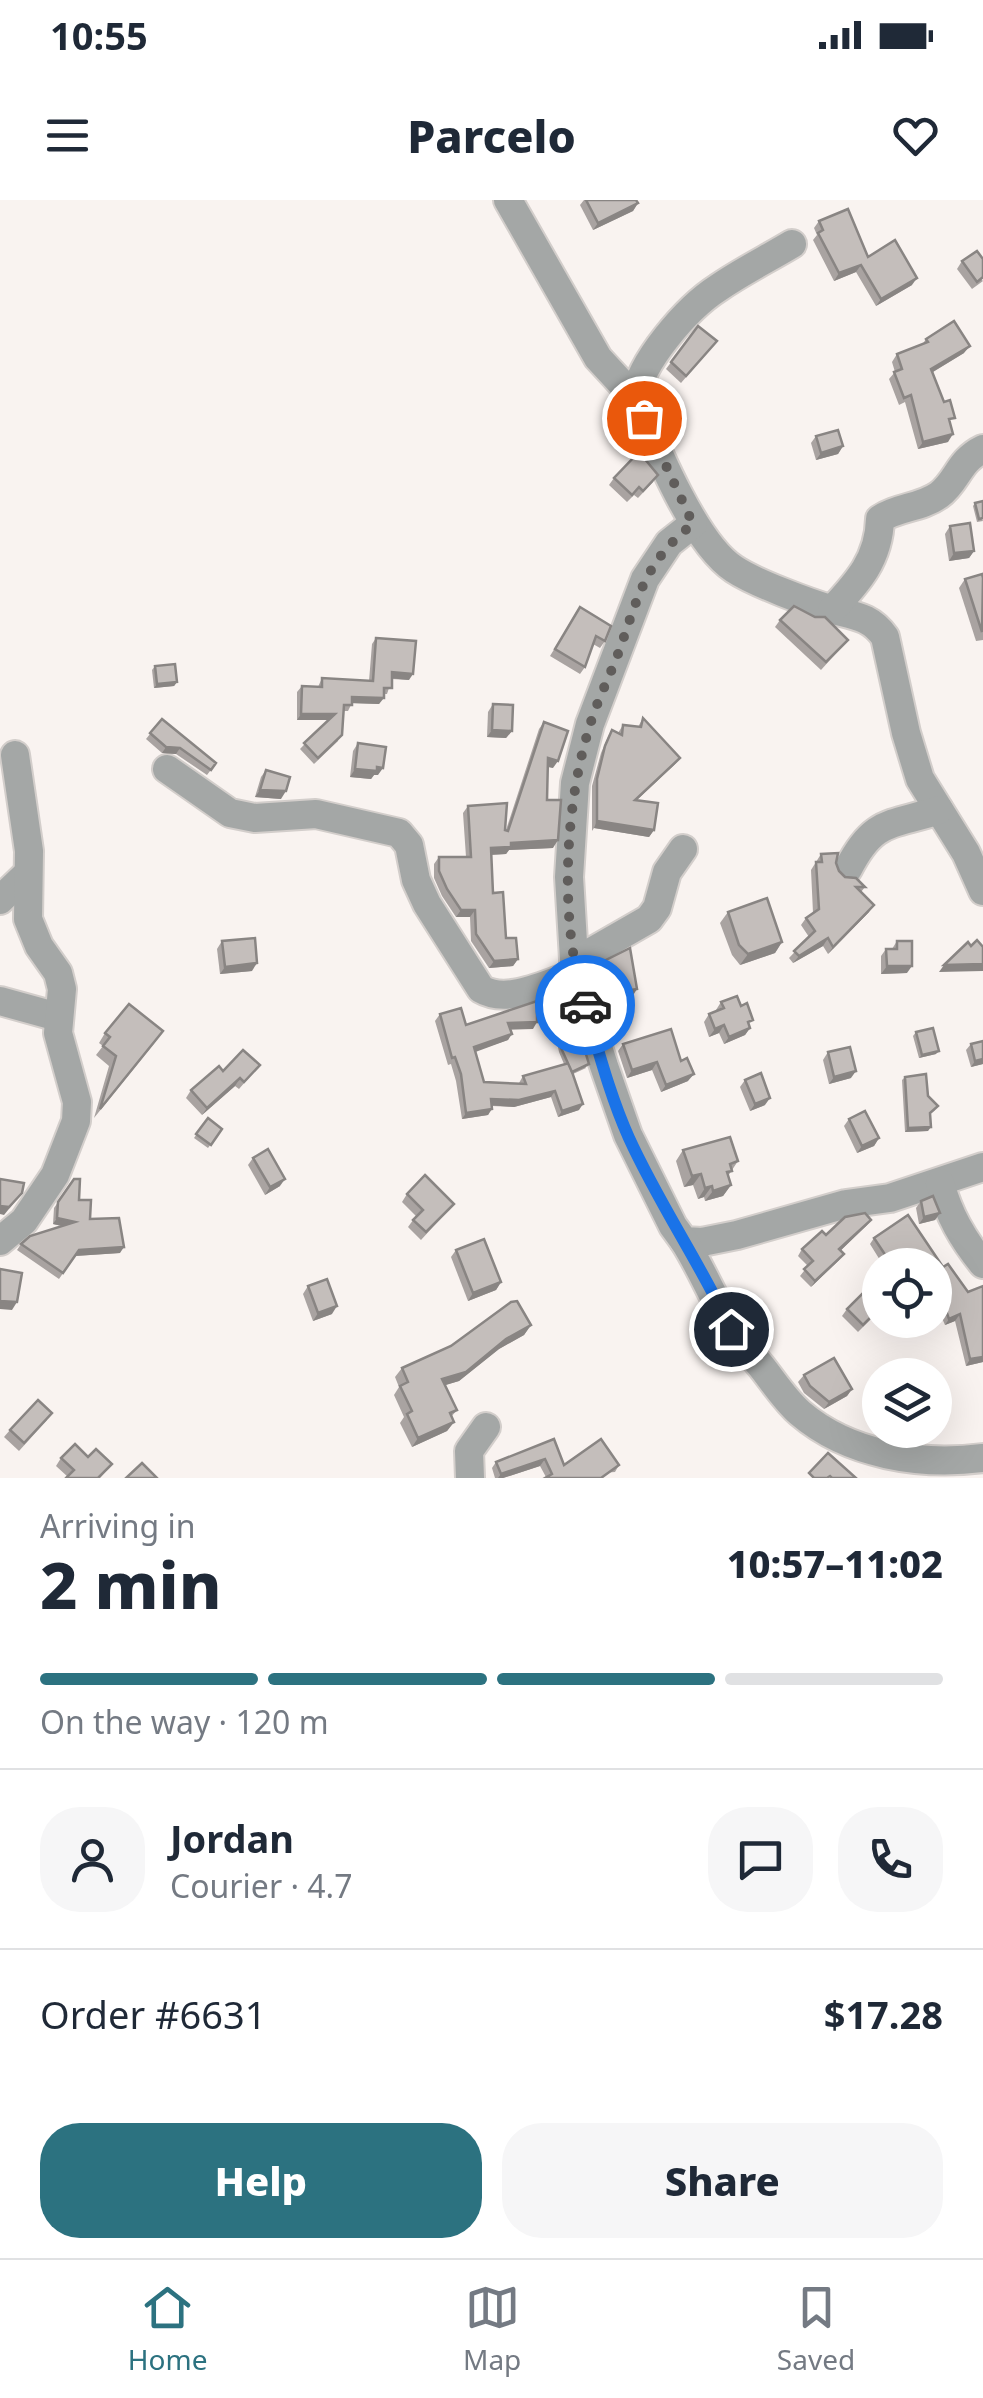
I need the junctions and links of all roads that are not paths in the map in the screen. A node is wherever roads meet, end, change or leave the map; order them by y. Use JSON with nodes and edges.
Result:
{"nodes":[{"id":1,"x":508,"y":200,"type":"edge"},
{"id":2,"x":792,"y":244,"type":"dead end"},
{"id":3,"x":636,"y":398,"type":"junction"},
{"id":4,"x":983,"y":449,"type":"edge"},
{"id":5,"x":693,"y":524,"type":"junction"},
{"id":6,"x":832,"y":610,"type":"junction"},
{"id":7,"x":15,"y":755,"type":"dead end"},
{"id":8,"x":167,"y":769,"type":"dead end"},
{"id":9,"x":939,"y":810,"type":"junction"},
{"id":10,"x":682,"y":849,"type":"dead end"},
{"id":11,"x":848,"y":869,"type":"dead end"},
{"id":12,"x":27,"y":874,"type":"junction"},
{"id":13,"x":983,"y":891,"type":"edge"},
{"id":14,"x":0,"y":900,"type":"edge"},
{"id":15,"x":574,"y":968,"type":"junction"},
{"id":16,"x":0,"y":1001,"type":"edge"},
{"id":17,"x":58,"y":1017,"type":"junction"},
{"id":18,"x":983,"y":1167,"type":"edge"},
{"id":19,"x":940,"y":1182,"type":"junction"},
{"id":20,"x":0,"y":1241,"type":"edge"},
{"id":21,"x":684,"y":1241,"type":"junction"},
{"id":22,"x":983,"y":1264,"type":"edge"},
{"id":23,"x":486,"y":1427,"type":"dead end"},
{"id":24,"x":983,"y":1458,"type":"edge"},
{"id":25,"x":470,"y":1478,"type":"edge"}],
"edges":[{"from":1,"to":3,"type":"street"},
{"from":2,"to":3,"type":"street"},
{"from":3,"to":5,"type":"street"},
{"from":4,"to":6,"type":"street"},
{"from":5,"to":6,"type":"street"},
{"from":5,"to":15,"type":"street"},
{"from":6,"to":9,"type":"street"},
{"from":7,"to":12,"type":"street"},
{"from":8,"to":15,"type":"street"},
{"from":9,"to":11,"type":"street"},
{"from":9,"to":13,"type":"street"},
{"from":10,"to":15,"type":"street"},
{"from":12,"to":14,"type":"street"},
{"from":12,"to":17,"type":"street"},
{"from":15,"to":21,"type":"street"},
{"from":16,"to":17,"type":"street"},
{"from":17,"to":20,"type":"street"},
{"from":18,"to":19,"type":"street"},
{"from":19,"to":21,"type":"street"},
{"from":19,"to":22,"type":"street"},
{"from":21,"to":24,"type":"street"},
{"from":23,"to":25,"type":"street"}]}
